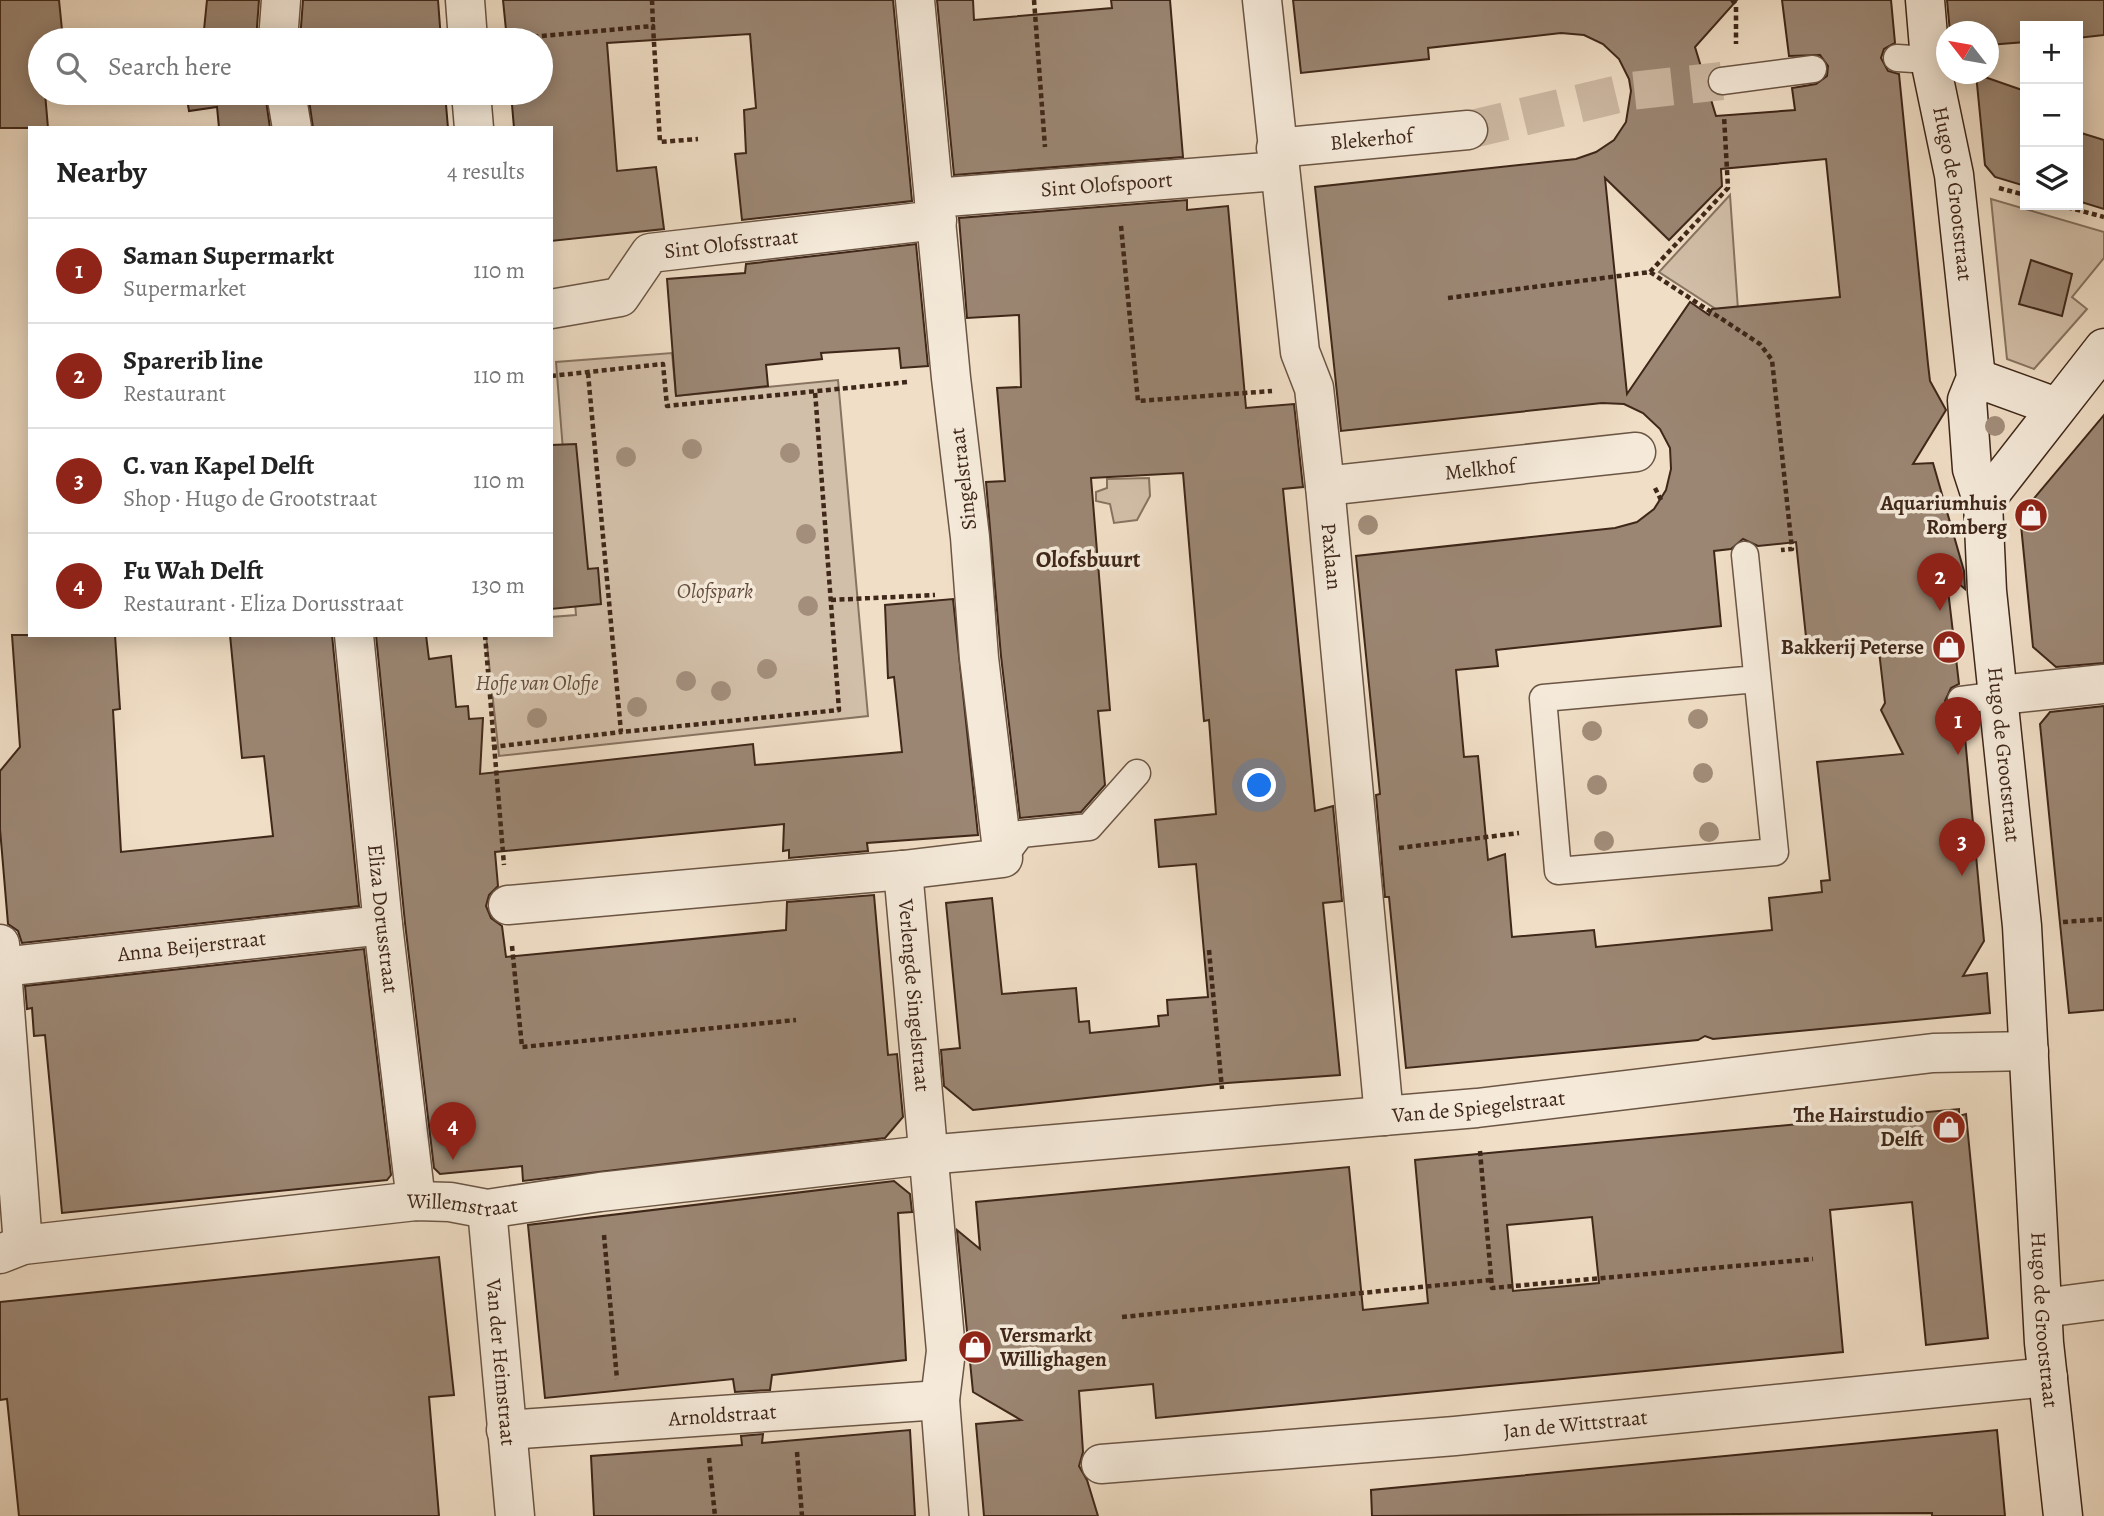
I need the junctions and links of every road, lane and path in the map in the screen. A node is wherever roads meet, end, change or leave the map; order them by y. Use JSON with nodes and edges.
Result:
{"nodes":[{"id":1,"x":281,"y":0,"type":"edge"},
{"id":2,"x":465,"y":0,"type":"edge"},
{"id":3,"x":652,"y":0,"type":"edge"},
{"id":4,"x":915,"y":0,"type":"edge"},
{"id":5,"x":1034,"y":0,"type":"edge"},
{"id":6,"x":1262,"y":0,"type":"edge"},
{"id":7,"x":1925,"y":0,"type":"edge"},
{"id":8,"x":653,"y":26,"type":"junction"},
{"id":9,"x":279,"y":28,"type":"edge"},
{"id":10,"x":479,"y":28,"type":"edge"},
{"id":11,"x":553,"y":34,"type":"edge"},
{"id":12,"x":1813,"y":69,"type":"dead end"},
{"id":13,"x":1722,"y":81,"type":"tunnel mouth"},
{"id":14,"x":288,"y":105,"type":"edge"},
{"id":15,"x":472,"y":105,"type":"edge"},
{"id":16,"x":292,"y":126,"type":"edge"},
{"id":17,"x":474,"y":126,"type":"edge"},
{"id":18,"x":1468,"y":130,"type":"tunnel mouth"},
{"id":19,"x":698,"y":139,"type":"dead end"},
{"id":20,"x":1277,"y":160,"type":"junction"},
{"id":21,"x":1116,"y":184,"type":"junction"},
{"id":22,"x":1728,"y":188,"type":"dead end"},
{"id":23,"x":1048,"y":190,"type":"junction"},
{"id":24,"x":935,"y":209,"type":"junction"},
{"id":25,"x":2078,"y":210,"type":"edge"},
{"id":26,"x":2104,"y":217,"type":"edge"},
{"id":27,"x":1650,"y":272,"type":"junction"},
{"id":28,"x":1448,"y":298,"type":"dead end"},
{"id":29,"x":553,"y":309,"type":"edge"},
{"id":30,"x":2104,"y":348,"type":"edge"},
{"id":31,"x":588,"y":373,"type":"junction"},
{"id":32,"x":553,"y":376,"type":"edge"},
{"id":33,"x":951,"y":378,"type":"junction"},
{"id":34,"x":1976,"y":378,"type":"junction"},
{"id":35,"x":1314,"y":388,"type":"junction"},
{"id":36,"x":815,"y":391,"type":"junction"},
{"id":37,"x":2056,"y":407,"type":"junction"},
{"id":38,"x":1636,"y":452,"type":"dead end"},
{"id":39,"x":1325,"y":486,"type":"junction"},
{"id":40,"x":1983,"y":503,"type":"junction"},
{"id":41,"x":1745,"y":555,"type":"joint"},
{"id":42,"x":974,"y":594,"type":"junction"},
{"id":43,"x":831,"y":600,"type":"junction"},
{"id":44,"x":354,"y":637,"type":"edge"},
{"id":45,"x":1758,"y":679,"type":"junction"},
{"id":46,"x":2104,"y":684,"type":"edge"},
{"id":47,"x":2000,"y":695,"type":"junction"},
{"id":48,"x":1961,"y":700,"type":"dead end"},
{"id":49,"x":621,"y":732,"type":"junction"},
{"id":50,"x":492,"y":747,"type":"dead end"},
{"id":51,"x":1137,"y":774,"type":"dead end"},
{"id":52,"x":1554,"y":829,"type":"junction"},
{"id":53,"x":1360,"y":853,"type":"junction"},
{"id":54,"x":1003,"y":858,"type":"junction"},
{"id":55,"x":903,"y":870,"type":"junction"},
{"id":56,"x":508,"y":905,"type":"dead end"},
{"id":57,"x":2104,"y":919,"type":"edge"},
{"id":58,"x":2067,"y":921,"type":"dead end"},
{"id":59,"x":383,"y":925,"type":"junction"},
{"id":60,"x":1209,"y":950,"type":"dead end"},
{"id":61,"x":1,"y":955,"type":"edge"},
{"id":62,"x":2029,"y":1051,"type":"junction"},
{"id":63,"x":1476,"y":1108,"type":"junction"},
{"id":64,"x":1384,"y":1116,"type":"junction"},
{"id":65,"x":1226,"y":1129,"type":"junction"},
{"id":66,"x":926,"y":1155,"type":"junction"},
{"id":67,"x":600,"y":1192,"type":"junction"},
{"id":68,"x":416,"y":1201,"type":"junction"},
{"id":69,"x":487,"y":1209,"type":"junction"},
{"id":70,"x":12,"y":1250,"type":"edge"},
{"id":71,"x":1813,"y":1259,"type":"dead end"},
{"id":72,"x":1491,"y":1280,"type":"junction"},
{"id":73,"x":2104,"y":1300,"type":"edge"},
{"id":74,"x":2043,"y":1308,"type":"junction"},
{"id":75,"x":1122,"y":1317,"type":"dead end"},
{"id":76,"x":2048,"y":1377,"type":"junction"},
{"id":77,"x":940,"y":1400,"type":"junction"},
{"id":78,"x":621,"y":1423,"type":"junction"},
{"id":79,"x":506,"y":1430,"type":"junction"},
{"id":80,"x":796,"y":1440,"type":"dead end"},
{"id":81,"x":708,"y":1449,"type":"dead end"},
{"id":82,"x":1101,"y":1464,"type":"dead end"},
{"id":83,"x":515,"y":1516,"type":"edge"},
{"id":84,"x":715,"y":1516,"type":"edge"},
{"id":85,"x":802,"y":1516,"type":"edge"},
{"id":86,"x":949,"y":1516,"type":"edge"},
{"id":87,"x":2063,"y":1516,"type":"edge"}],
"edges":[{"from":1,"to":9,"type":"street"},
{"from":2,"to":10,"type":"street"},
{"from":3,"to":8,"type":"path"},
{"from":4,"to":24,"type":"street","name":"Singelstraat"},
{"from":5,"to":23,"type":"path"},
{"from":6,"to":20,"type":"street","name":"Paxlaan"},
{"from":7,"to":34,"type":"street","name":"Hugo de Grootstraat"},
{"from":8,"to":11,"type":"path"},
{"from":8,"to":19,"type":"path"},
{"from":12,"to":13,"type":"lane"},
{"from":14,"to":16,"type":"street"},
{"from":15,"to":17,"type":"street"},
{"from":18,"to":20,"type":"street","name":"Blekerhof"},
{"from":20,"to":21,"type":"street","name":"Sint Olofspoort"},
{"from":20,"to":35,"type":"street","name":"Paxlaan"},
{"from":21,"to":23,"type":"street","name":"Sint Olofspoort"},
{"from":21,"to":35,"type":"path"},
{"from":22,"to":27,"type":"path"},
{"from":23,"to":24,"type":"street","name":"Sint Olofspoort"},
{"from":24,"to":29,"type":"street","name":"Sint Olofsstraat"},
{"from":24,"to":33,"type":"street","name":"Singelstraat"},
{"from":25,"to":26,"type":"path"},
{"from":27,"to":28,"type":"path"},
{"from":27,"to":41,"type":"path"},
{"from":30,"to":37,"type":"street"},
{"from":31,"to":32,"type":"path"},
{"from":31,"to":36,"type":"path"},
{"from":31,"to":49,"type":"path"},
{"from":33,"to":36,"type":"path"},
{"from":33,"to":42,"type":"street","name":"Singelstraat"},
{"from":34,"to":37,"type":"street"},
{"from":34,"to":40,"type":"street","name":"Hugo de Grootstraat"},
{"from":35,"to":39,"type":"street","name":"Paxlaan"},
{"from":36,"to":43,"type":"path"},
{"from":37,"to":40,"type":"street"},
{"from":38,"to":39,"type":"street","name":"Melkhof"},
{"from":39,"to":53,"type":"street","name":"Paxlaan"},
{"from":40,"to":47,"type":"street","name":"Hugo de Grootstraat"},
{"from":41,"to":45,"type":"lane"},
{"from":42,"to":43,"type":"path"},
{"from":42,"to":54,"type":"street","name":"Singelstraat"},
{"from":43,"to":49,"type":"path"},
{"from":44,"to":59,"type":"street","name":"Eliza Dorusstraat"},
{"from":45,"to":52,"type":"lane"},
{"from":45,"to":52,"type":"lane"},
{"from":46,"to":47,"type":"street"},
{"from":47,"to":48,"type":"lane"},
{"from":47,"to":62,"type":"street","name":"Hugo de Grootstraat"},
{"from":49,"to":50,"type":"path"},
{"from":51,"to":54,"type":"lane"},
{"from":52,"to":53,"type":"path"},
{"from":53,"to":64,"type":"street","name":"Paxlaan"},
{"from":54,"to":55,"type":"street"},
{"from":55,"to":56,"type":"street","name":"Verlengde Singelstraat"},
{"from":55,"to":66,"type":"street","name":"Verlengde Singelstraat"},
{"from":57,"to":58,"type":"path"},
{"from":59,"to":61,"type":"street","name":"Anna Beijerstraat"},
{"from":59,"to":68,"type":"street","name":"Eliza Dorusstraat"},
{"from":60,"to":65,"type":"path"},
{"from":61,"to":70,"type":"street"},
{"from":62,"to":63,"type":"street","name":"Van de Spiegelstraat"},
{"from":62,"to":74,"type":"street","name":"Hugo de Grootstraat"},
{"from":63,"to":64,"type":"street","name":"Van de Spiegelstraat"},
{"from":63,"to":72,"type":"path"},
{"from":64,"to":65,"type":"street","name":"Van de Spiegelstraat"},
{"from":65,"to":66,"type":"street","name":"Van de Spiegelstraat"},
{"from":66,"to":67,"type":"street","name":"Willemstraat"},
{"from":66,"to":77,"type":"street","name":"Verlengde Singelstraat"},
{"from":67,"to":69,"type":"street","name":"Willemstraat"},
{"from":67,"to":78,"type":"path"},
{"from":68,"to":69,"type":"street","name":"Willemstraat"},
{"from":68,"to":70,"type":"street","name":"Willemstraat"},
{"from":69,"to":79,"type":"street","name":"Van der Heimstraat"},
{"from":71,"to":72,"type":"path"},
{"from":72,"to":75,"type":"path"},
{"from":73,"to":74,"type":"street"},
{"from":74,"to":76,"type":"street","name":"Hugo de Grootstraat"},
{"from":76,"to":82,"type":"street","name":"Jan de Wittstraat"},
{"from":76,"to":87,"type":"street","name":"Hugo de Grootstraat"},
{"from":77,"to":78,"type":"street","name":"Arnoldstraat"},
{"from":77,"to":86,"type":"street","name":"Verlengde Singelstraat"},
{"from":78,"to":79,"type":"street","name":"Arnoldstraat"},
{"from":79,"to":83,"type":"street","name":"Van der Heimstraat"},
{"from":80,"to":85,"type":"path"},
{"from":81,"to":84,"type":"path"}]}
